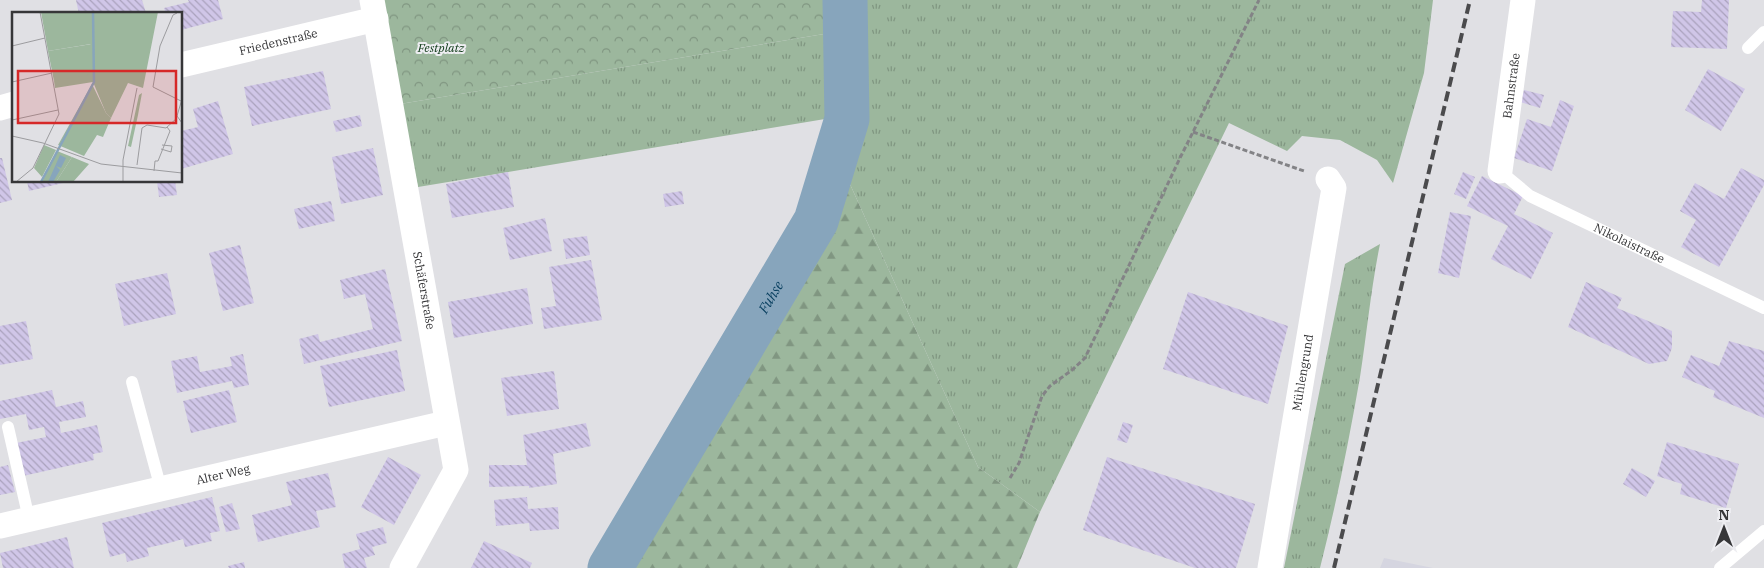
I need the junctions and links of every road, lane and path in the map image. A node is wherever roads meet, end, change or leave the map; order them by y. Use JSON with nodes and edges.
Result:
{"nodes":[{"id":1,"x":1259,"y":0,"type":"edge"},
{"id":2,"x":1523,"y":0,"type":"edge"},
{"id":3,"x":374,"y":10,"type":"edge"},
{"id":4,"x":1764,"y":32,"type":"edge"},
{"id":5,"x":1748,"y":48,"type":"dead end"},
{"id":6,"x":182,"y":65,"type":"edge"},
{"id":7,"x":1194,"y":132,"type":"junction"},
{"id":8,"x":1500,"y":171,"type":"joint"},
{"id":9,"x":1328,"y":179,"type":"joint"},
{"id":10,"x":1764,"y":308,"type":"edge"},
{"id":11,"x":132,"y":382,"type":"dead end"},
{"id":12,"x":446,"y":423,"type":"junction"},
{"id":13,"x":8,"y":427,"type":"dead end"},
{"id":14,"x":1010,"y":478,"type":"dead end"},
{"id":15,"x":161,"y":488,"type":"junction"},
{"id":16,"x":29,"y":519,"type":"junction"},
{"id":17,"x":0,"y":526,"type":"edge"},
{"id":18,"x":1764,"y":531,"type":"edge"},
{"id":19,"x":402,"y":568,"type":"edge"},
{"id":20,"x":1270,"y":568,"type":"edge"},
{"id":21,"x":1720,"y":568,"type":"edge"}],
"edges":[{"from":1,"to":7,"type":"path"},
{"from":2,"to":8,"type":"street","name":"Bahnstraße"},
{"from":3,"to":6,"type":"street","name":"Friedenstraße"},
{"from":3,"to":12,"type":"street","name":"Schäferstraße"},
{"from":4,"to":5,"type":"lane"},
{"from":7,"to":9,"type":"path"},
{"from":7,"to":14,"type":"path"},
{"from":8,"to":10,"type":"lane","name":"Nikolaistraße"},
{"from":9,"to":20,"type":"street","name":"Mühlengrund"},
{"from":11,"to":15,"type":"lane"},
{"from":12,"to":15,"type":"street","name":"Alter Weg"},
{"from":12,"to":19,"type":"street","name":"Schäferstraße"},
{"from":13,"to":16,"type":"lane"},
{"from":15,"to":16,"type":"street","name":"Alter Weg"},
{"from":16,"to":17,"type":"street","name":"Alter Weg"},
{"from":18,"to":21,"type":"lane"}]}
